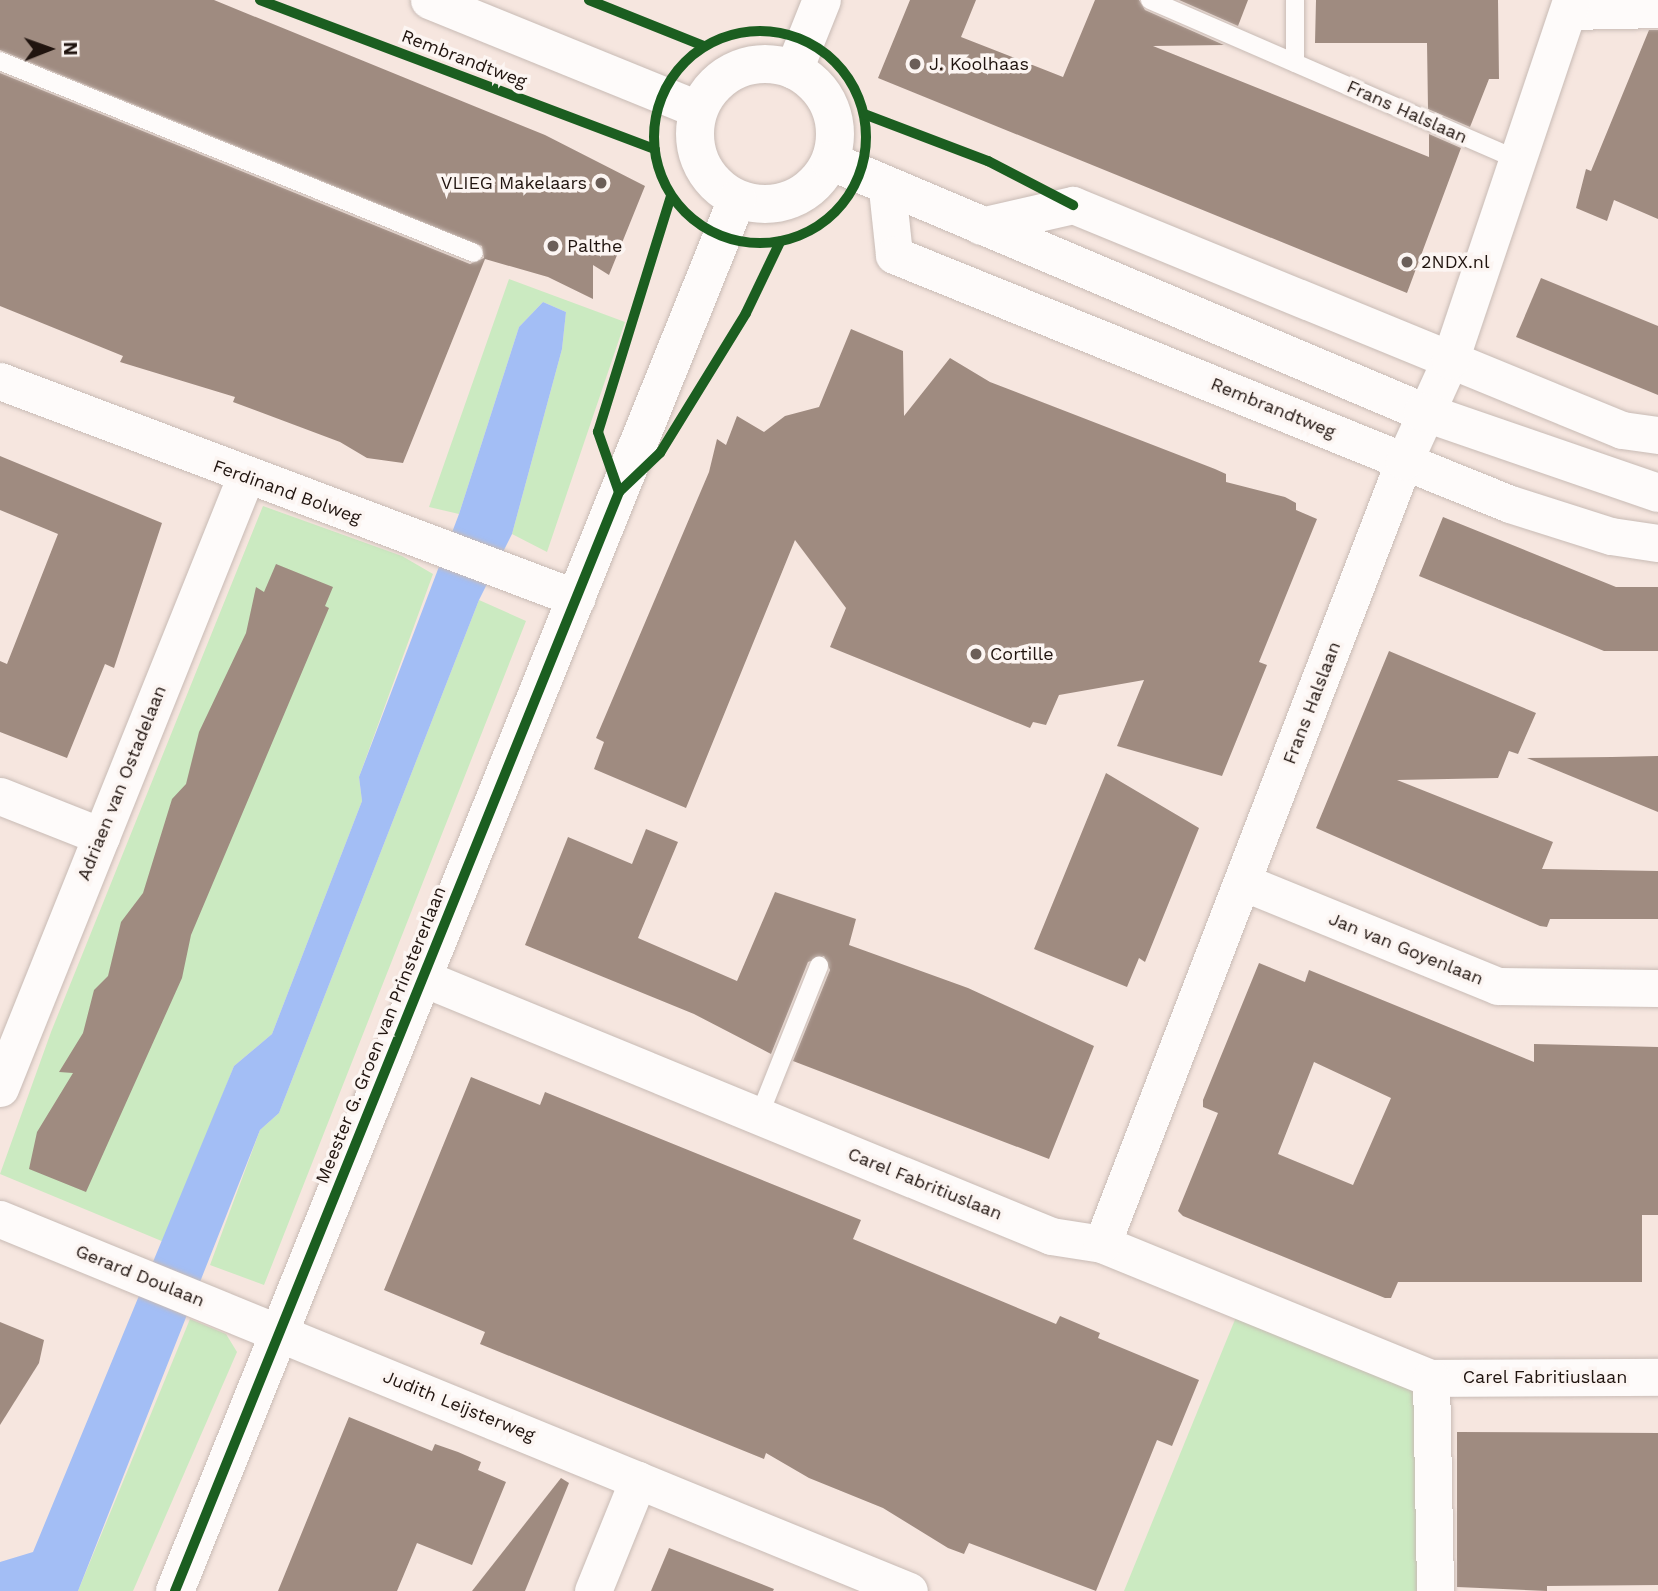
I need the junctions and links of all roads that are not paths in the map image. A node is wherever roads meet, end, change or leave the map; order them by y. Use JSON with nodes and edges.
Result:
{"nodes":[{"id":1,"x":429,"y":0,"type":"edge"},
{"id":2,"x":822,"y":0,"type":"edge"},
{"id":3,"x":1150,"y":0,"type":"edge"},
{"id":4,"x":1295,"y":0,"type":"edge"},
{"id":5,"x":1571,"y":5,"type":"edge"},
{"id":6,"x":1658,"y":9,"type":"edge"},
{"id":7,"x":0,"y":61,"type":"edge"},
{"id":8,"x":1295,"y":63,"type":"junction"},
{"id":9,"x":794,"y":70,"type":"junction"},
{"id":10,"x":698,"y":109,"type":"junction"},
{"id":11,"x":830,"y":161,"type":"junction"},
{"id":12,"x":1520,"y":161,"type":"junction"},
{"id":13,"x":887,"y":189,"type":"junction"},
{"id":14,"x":737,"y":200,"type":"junction"},
{"id":15,"x":981,"y":226,"type":"junction"},
{"id":16,"x":474,"y":253,"type":"dead end"},
{"id":17,"x":1450,"y":360,"type":"junction"},
{"id":18,"x":0,"y":381,"type":"edge"},
{"id":19,"x":1423,"y":412,"type":"junction"},
{"id":20,"x":1658,"y":436,"type":"edge"},
{"id":21,"x":1404,"y":461,"type":"junction"},
{"id":22,"x":245,"y":478,"type":"junction"},
{"id":23,"x":1658,"y":493,"type":"edge"},
{"id":24,"x":1658,"y":543,"type":"edge"},
{"id":25,"x":576,"y":598,"type":"junction"},
{"id":26,"x":0,"y":796,"type":"edge"},
{"id":27,"x":101,"y":836,"type":"junction"},
{"id":28,"x":1243,"y":882,"type":"junction"},
{"id":29,"x":819,"y":966,"type":"dead end"},
{"id":30,"x":423,"y":978,"type":"junction"},
{"id":31,"x":1658,"y":988,"type":"edge"},
{"id":32,"x":0,"y":1088,"type":"edge"},
{"id":33,"x":759,"y":1116,"type":"junction"},
{"id":34,"x":0,"y":1219,"type":"edge"},
{"id":35,"x":1102,"y":1244,"type":"junction"},
{"id":36,"x":279,"y":1333,"type":"junction"},
{"id":37,"x":1658,"y":1377,"type":"edge"},
{"id":38,"x":1431,"y":1378,"type":"junction"},
{"id":39,"x":638,"y":1480,"type":"junction"},
{"id":40,"x":174,"y":1591,"type":"edge"},
{"id":41,"x":593,"y":1591,"type":"edge"},
{"id":42,"x":909,"y":1591,"type":"edge"},
{"id":43,"x":1435,"y":1591,"type":"edge"}],
"edges":[{"from":1,"to":10,"type":"street"},
{"from":2,"to":9,"type":"street"},
{"from":3,"to":8,"type":"lane","name":"Frans Halslaan"},
{"from":4,"to":8,"type":"lane"},
{"from":5,"to":6,"type":"street"},
{"from":5,"to":12,"type":"street","name":"Frans Halslaan"},
{"from":7,"to":16,"type":"lane"},
{"from":8,"to":12,"type":"lane","name":"Frans Halslaan"},
{"from":9,"to":10,"type":"street"},
{"from":9,"to":11,"type":"street"},
{"from":10,"to":14,"type":"street"},
{"from":11,"to":13,"type":"street"},
{"from":11,"to":14,"type":"street"},
{"from":12,"to":17,"type":"street","name":"Frans Halslaan"},
{"from":13,"to":15,"type":"street"},
{"from":13,"to":21,"type":"street","name":"Rembrandtweg"},
{"from":14,"to":25,"type":"street","name":"Meester G. Groen van Prinstererlaan"},
{"from":15,"to":17,"type":"street"},
{"from":15,"to":19,"type":"street"},
{"from":17,"to":19,"type":"street","name":"Frans Halslaan"},
{"from":17,"to":20,"type":"street"},
{"from":18,"to":22,"type":"street","name":"Ferdinand Bolweg"},
{"from":19,"to":21,"type":"street","name":"Frans Halslaan"},
{"from":19,"to":23,"type":"street"},
{"from":21,"to":24,"type":"street","name":"Rembrandtweg"},
{"from":21,"to":28,"type":"street","name":"Frans Halslaan"},
{"from":22,"to":25,"type":"street","name":"Ferdinand Bolweg"},
{"from":22,"to":27,"type":"street","name":"Adriaen van Ostadelaan"},
{"from":25,"to":30,"type":"street","name":"Meester G. Groen van Prinstererlaan"},
{"from":26,"to":27,"type":"street"},
{"from":27,"to":32,"type":"street","name":"Adriaen van Ostadelaan"},
{"from":28,"to":31,"type":"street","name":"Jan van Goyenlaan"},
{"from":28,"to":35,"type":"street","name":"Frans Halslaan"},
{"from":29,"to":33,"type":"lane"},
{"from":30,"to":33,"type":"street","name":"Carel Fabritiuslaan"},
{"from":30,"to":36,"type":"street","name":"Meester G. Groen van Prinstererlaan"},
{"from":33,"to":35,"type":"street","name":"Carel Fabritiuslaan"},
{"from":34,"to":36,"type":"street","name":"Gerard Doulaan"},
{"from":35,"to":38,"type":"street","name":"Carel Fabritiuslaan"},
{"from":36,"to":39,"type":"street","name":"Judith Leijsterweg"},
{"from":36,"to":40,"type":"street","name":"Meester G. Groen van Prinstererlaan"},
{"from":37,"to":38,"type":"street","name":"Carel Fabritiuslaan"},
{"from":38,"to":43,"type":"street"},
{"from":39,"to":41,"type":"street"},
{"from":39,"to":42,"type":"street","name":"Judith Leijsterweg"}]}
